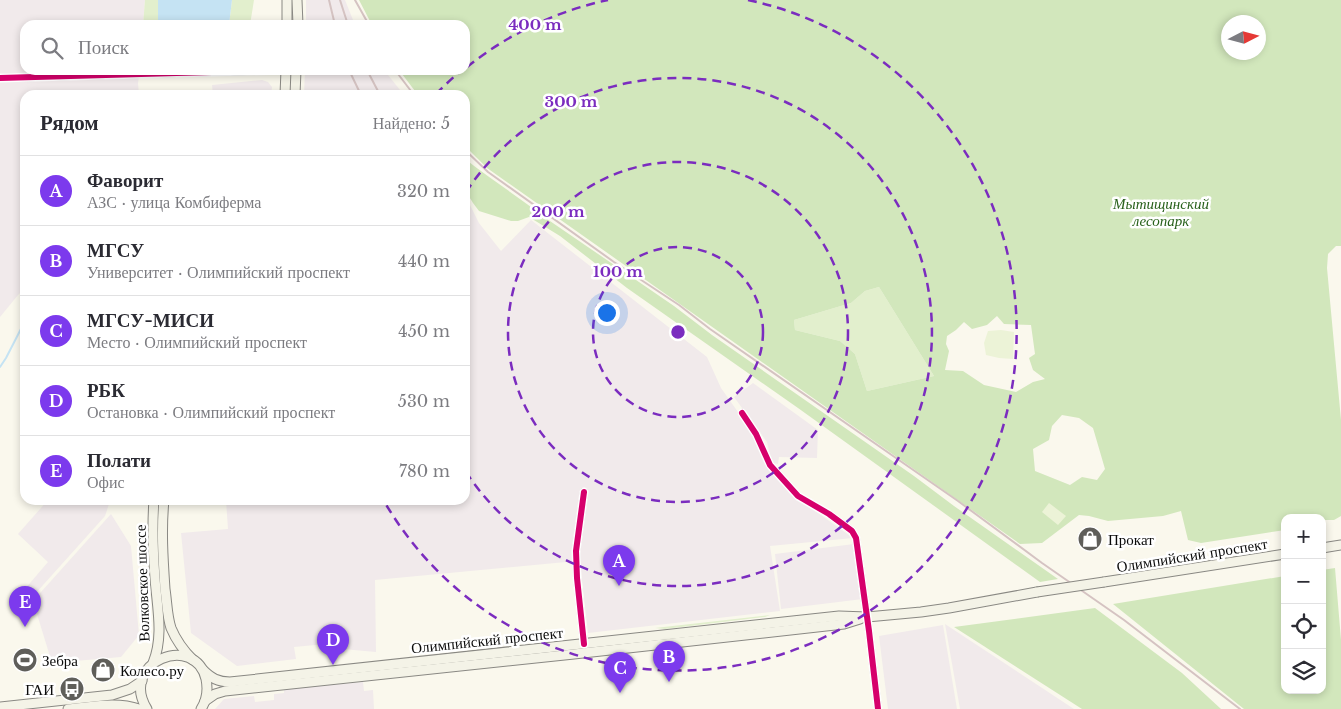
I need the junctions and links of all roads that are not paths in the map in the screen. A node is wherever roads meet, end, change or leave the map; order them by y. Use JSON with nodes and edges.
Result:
{"nodes":[{"id":1,"x":287,"y":0,"type":"edge"},
{"id":2,"x":297,"y":0,"type":"edge"},
{"id":3,"x":287,"y":20,"type":"edge"},
{"id":4,"x":298,"y":20,"type":"edge"},
{"id":5,"x":107,"y":75,"type":"edge"},
{"id":6,"x":286,"y":75,"type":"edge"},
{"id":7,"x":296,"y":75,"type":"edge"},
{"id":8,"x":0,"y":78,"type":"edge"},
{"id":9,"x":285,"y":90,"type":"edge"},
{"id":10,"x":295,"y":90,"type":"edge"},
{"id":11,"x":742,"y":413,"type":"dead end"},
{"id":12,"x":584,"y":492,"type":"dead end"},
{"id":13,"x":154,"y":505,"type":"edge"},
{"id":14,"x":164,"y":505,"type":"edge"},
{"id":15,"x":1341,"y":545,"type":"edge"},
{"id":16,"x":1326,"y":547,"type":"edge"},
{"id":17,"x":1281,"y":555,"type":"edge"},
{"id":18,"x":867,"y":617,"type":"junction"},
{"id":19,"x":584,"y":644,"type":"junction"},
{"id":20,"x":193,"y":660,"type":"junction"},
{"id":21,"x":152,"y":663,"type":"junction"},
{"id":22,"x":202,"y":670,"type":"junction"},
{"id":23,"x":142,"y":681,"type":"junction"},
{"id":24,"x":203,"y":705,"type":"edge"},
{"id":25,"x":0,"y":707,"type":"edge"},
{"id":26,"x":68,"y":709,"type":"edge"},
{"id":27,"x":139,"y":709,"type":"edge"},
{"id":28,"x":148,"y":709,"type":"edge"},
{"id":29,"x":878,"y":709,"type":"edge"}],
"edges":[{"from":1,"to":3,"type":"main road"},
{"from":2,"to":4,"type":"main road"},
{"from":5,"to":8,"type":"street"},
{"from":6,"to":9,"type":"main road"},
{"from":7,"to":10,"type":"main road"},
{"from":11,"to":18,"type":"street"},
{"from":12,"to":19,"type":"street"},
{"from":13,"to":21,"type":"main road","name":"Волковское шоссе"},
{"from":14,"to":20,"type":"main road","name":"Волковское шоссе"},
{"from":15,"to":16,"type":"main road"},
{"from":17,"to":18,"type":"main road","name":"Олимпийский проспект","bridge":true},
{"from":18,"to":19,"type":"main road","name":"Олимпийский проспект"},
{"from":18,"to":24,"type":"main road","name":"Олимпийский проспект"},
{"from":18,"to":29,"type":"street"},
{"from":19,"to":22,"type":"main road","name":"Олимпийский проспект"},
{"from":20,"to":21,"type":"main road"},
{"from":20,"to":22,"type":"main road","name":"Волковское шоссе"},
{"from":21,"to":23,"type":"main road","name":"Волковское шоссе"},
{"from":22,"to":24,"type":"main road"},
{"from":23,"to":25,"type":"main road"},
{"from":23,"to":28,"type":"main road"},
{"from":26,"to":27,"type":"main road"}]}
